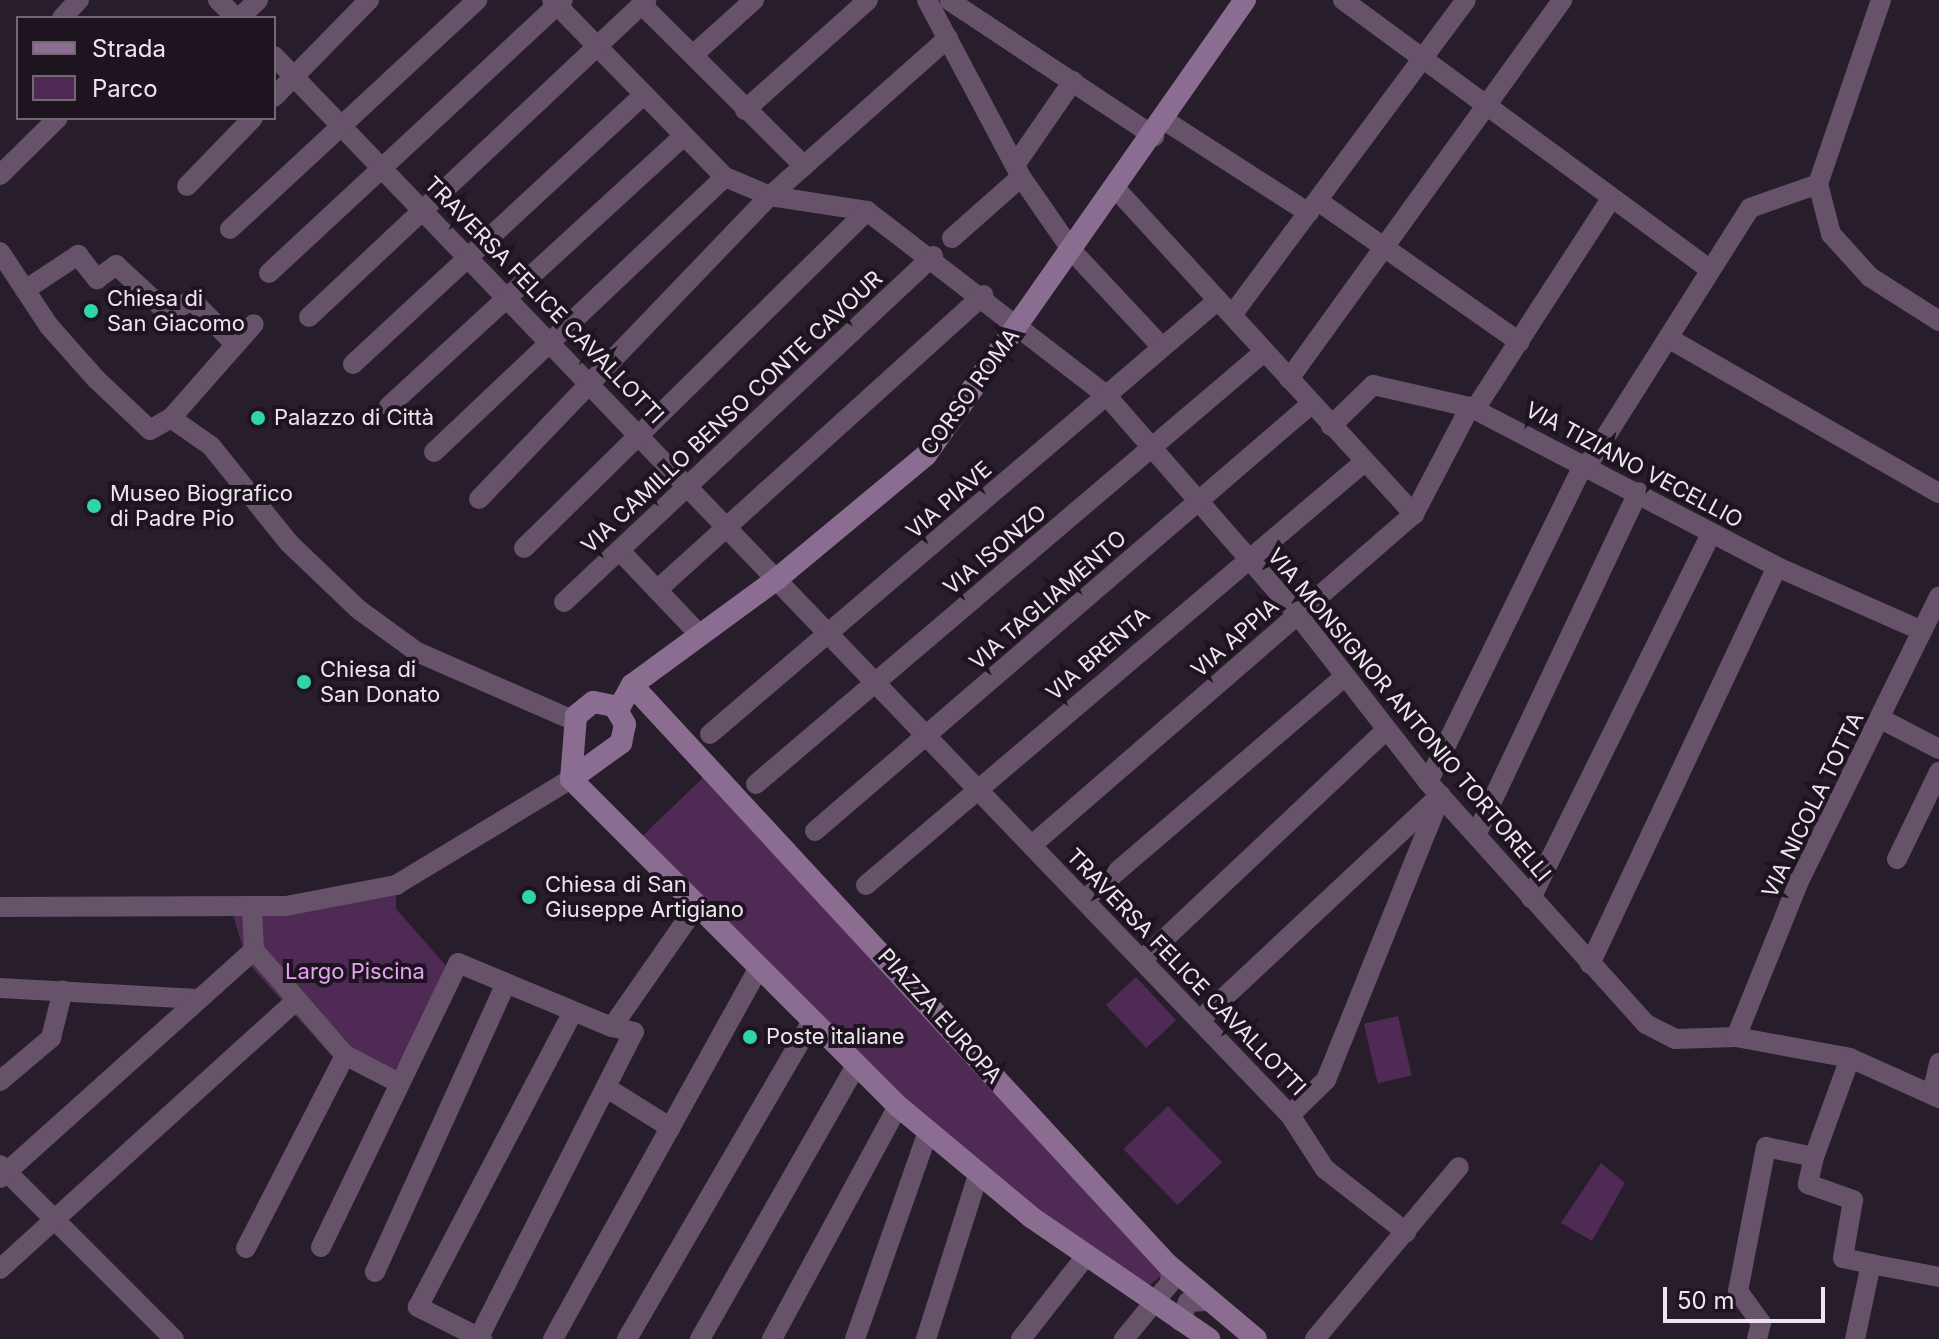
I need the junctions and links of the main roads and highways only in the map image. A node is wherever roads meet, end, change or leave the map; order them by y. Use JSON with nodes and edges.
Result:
{"nodes":[{"id":1,"x":1245,"y":0,"type":"edge"},
{"id":2,"x":632,"y":685,"type":"junction"},
{"id":3,"x":656,"y":709,"type":"junction"},
{"id":4,"x":621,"y":714,"type":"junction"},
{"id":5,"x":574,"y":727,"type":"junction"},
{"id":6,"x":609,"y":752,"type":"junction"},
{"id":7,"x":571,"y":779,"type":"junction"},
{"id":8,"x":1191,"y":1308,"type":"junction"},
{"id":9,"x":1209,"y":1339,"type":"edge"},
{"id":10,"x":1256,"y":1339,"type":"edge"}],
"edges":[{"from":1,"to":2,"type":"main road","name":"CORSO ROMA"},
{"from":2,"to":3,"type":"main road","name":"PIAZZA EUROPA"},
{"from":2,"to":4,"type":"main road","name":"CORSO ROMA"},
{"from":3,"to":4,"type":"main road"},
{"from":3,"to":8,"type":"main road","name":"PIAZZA EUROPA"},
{"from":4,"to":5,"type":"main road"},
{"from":4,"to":6,"type":"main road"},
{"from":5,"to":6,"type":"main road"},
{"from":5,"to":7,"type":"main road"},
{"from":6,"to":7,"type":"main road"},
{"from":7,"to":8,"type":"main road","name":"PIAZZA EUROPA"},
{"from":8,"to":9,"type":"main road","name":"PIAZZA EUROPA"},
{"from":8,"to":10,"type":"main road","name":"PIAZZA EUROPA"}]}
